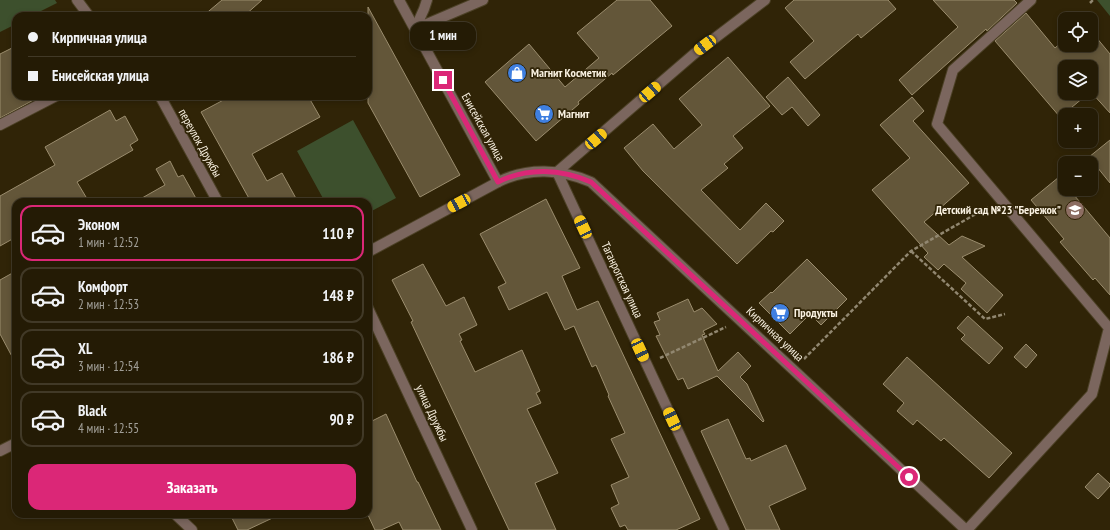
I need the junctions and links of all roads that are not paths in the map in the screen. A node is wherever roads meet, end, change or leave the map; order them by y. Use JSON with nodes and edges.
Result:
{"nodes":[{"id":1,"x":77,"y":0,"type":"edge"},
{"id":2,"x":399,"y":0,"type":"edge"},
{"id":3,"x":427,"y":0,"type":"edge"},
{"id":4,"x":483,"y":0,"type":"edge"},
{"id":5,"x":765,"y":0,"type":"edge"},
{"id":6,"x":1031,"y":0,"type":"edge"},
{"id":7,"x":86,"y":12,"type":"edge"},
{"id":8,"x":414,"y":29,"type":"junction"},
{"id":9,"x":48,"y":100,"type":"edge"},
{"id":10,"x":162,"y":100,"type":"edge"},
{"id":11,"x":0,"y":125,"type":"edge"},
{"id":12,"x":557,"y":172,"type":"junction"},
{"id":13,"x":498,"y":182,"type":"junction"},
{"id":14,"x":216,"y":198,"type":"edge"},
{"id":15,"x":372,"y":250,"type":"edge"},
{"id":16,"x":372,"y":317,"type":"edge"},
{"id":17,"x":12,"y":445,"type":"edge"},
{"id":18,"x":0,"y":451,"type":"edge"},
{"id":19,"x":179,"y":518,"type":"edge"},
{"id":20,"x":192,"y":530,"type":"edge"},
{"id":21,"x":472,"y":530,"type":"edge"},
{"id":22,"x":724,"y":530,"type":"edge"},
{"id":23,"x":967,"y":530,"type":"edge"}],
"edges":[{"from":1,"to":7,"type":"street"},
{"from":2,"to":8,"type":"street","name":"Енисейская улица"},
{"from":3,"to":8,"type":"street"},
{"from":4,"to":8,"type":"street"},
{"from":5,"to":12,"type":"street"},
{"from":6,"to":23,"type":"street"},
{"from":8,"to":13,"type":"street","name":"Енисейская улица"},
{"from":9,"to":11,"type":"street"},
{"from":10,"to":14,"type":"street","name":"переулок Дружбы"},
{"from":12,"to":13,"type":"street","name":"Кирпичная улица"},
{"from":12,"to":22,"type":"street","name":"Таганрогская улица"},
{"from":12,"to":23,"type":"street","name":"Кирпичная улица"},
{"from":13,"to":15,"type":"street","name":"Кирпичная улица"},
{"from":16,"to":21,"type":"street","name":"улица Дружбы"},
{"from":17,"to":18,"type":"street"},
{"from":19,"to":20,"type":"street"}]}
